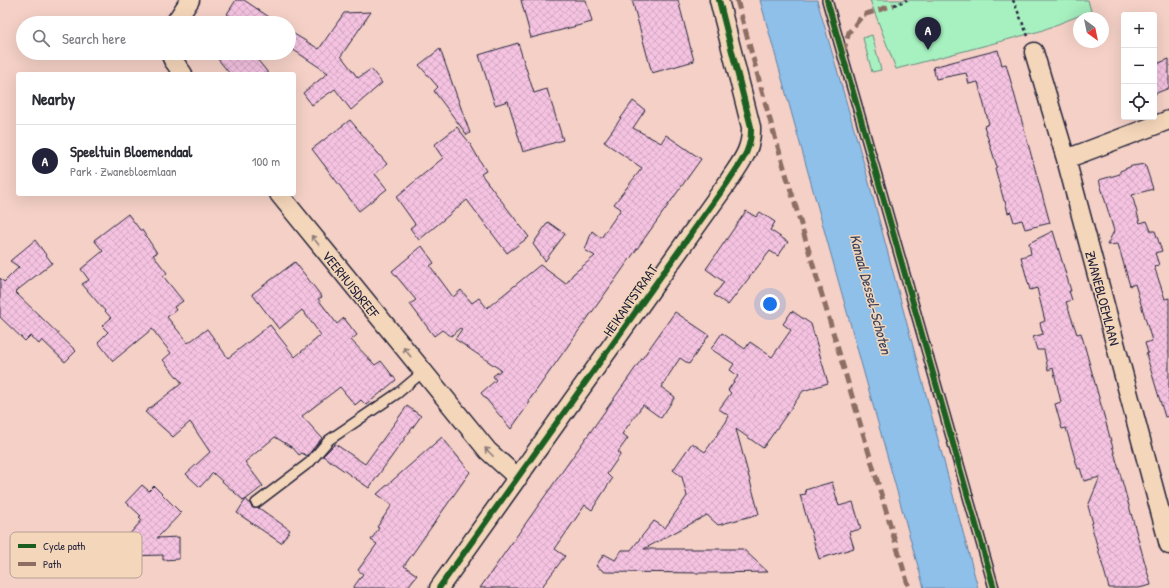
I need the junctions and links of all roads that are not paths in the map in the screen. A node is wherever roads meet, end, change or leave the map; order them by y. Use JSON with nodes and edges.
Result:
{"nodes":[{"id":1,"x":190,"y":0,"type":"edge"},
{"id":2,"x":719,"y":0,"type":"edge"},
{"id":3,"x":827,"y":0,"type":"edge"},
{"id":4,"x":180,"y":16,"type":"edge"},
{"id":5,"x":1034,"y":52,"type":"road end"},
{"id":6,"x":173,"y":60,"type":"edge"},
{"id":7,"x":182,"y":72,"type":"edge"},
{"id":8,"x":1169,"y":120,"type":"edge"},
{"id":9,"x":1066,"y":159,"type":"junction"},
{"id":10,"x":281,"y":196,"type":"edge"},
{"id":11,"x":424,"y":372,"type":"junction"},
{"id":12,"x":518,"y":478,"type":"junction"},
{"id":13,"x":256,"y":503,"type":"dead end"},
{"id":14,"x":1169,"y":545,"type":"edge"},
{"id":15,"x":439,"y":588,"type":"edge"},
{"id":16,"x":994,"y":588,"type":"edge"}],
"edges":[{"from":1,"to":4,"type":"street"},
{"from":2,"to":12,"type":"street","name":"HEIKANTSTRAAT"},
{"from":3,"to":16,"type":"lane"},
{"from":5,"to":9,"type":"street","name":"ZWANEBLOEMLAAN"},
{"from":6,"to":7,"type":"street"},
{"from":8,"to":9,"type":"street"},
{"from":9,"to":14,"type":"street","name":"ZWANEBLOEMLAAN"},
{"from":11,"to":10,"type":"street","name":"VEERHUISDREEF","one_way":true},
{"from":12,"to":11,"type":"street","name":"VEERHUISDREEF","one_way":true},
{"from":11,"to":13,"type":"lane"},
{"from":12,"to":15,"type":"street","name":"HEIKANTSTRAAT"}]}
